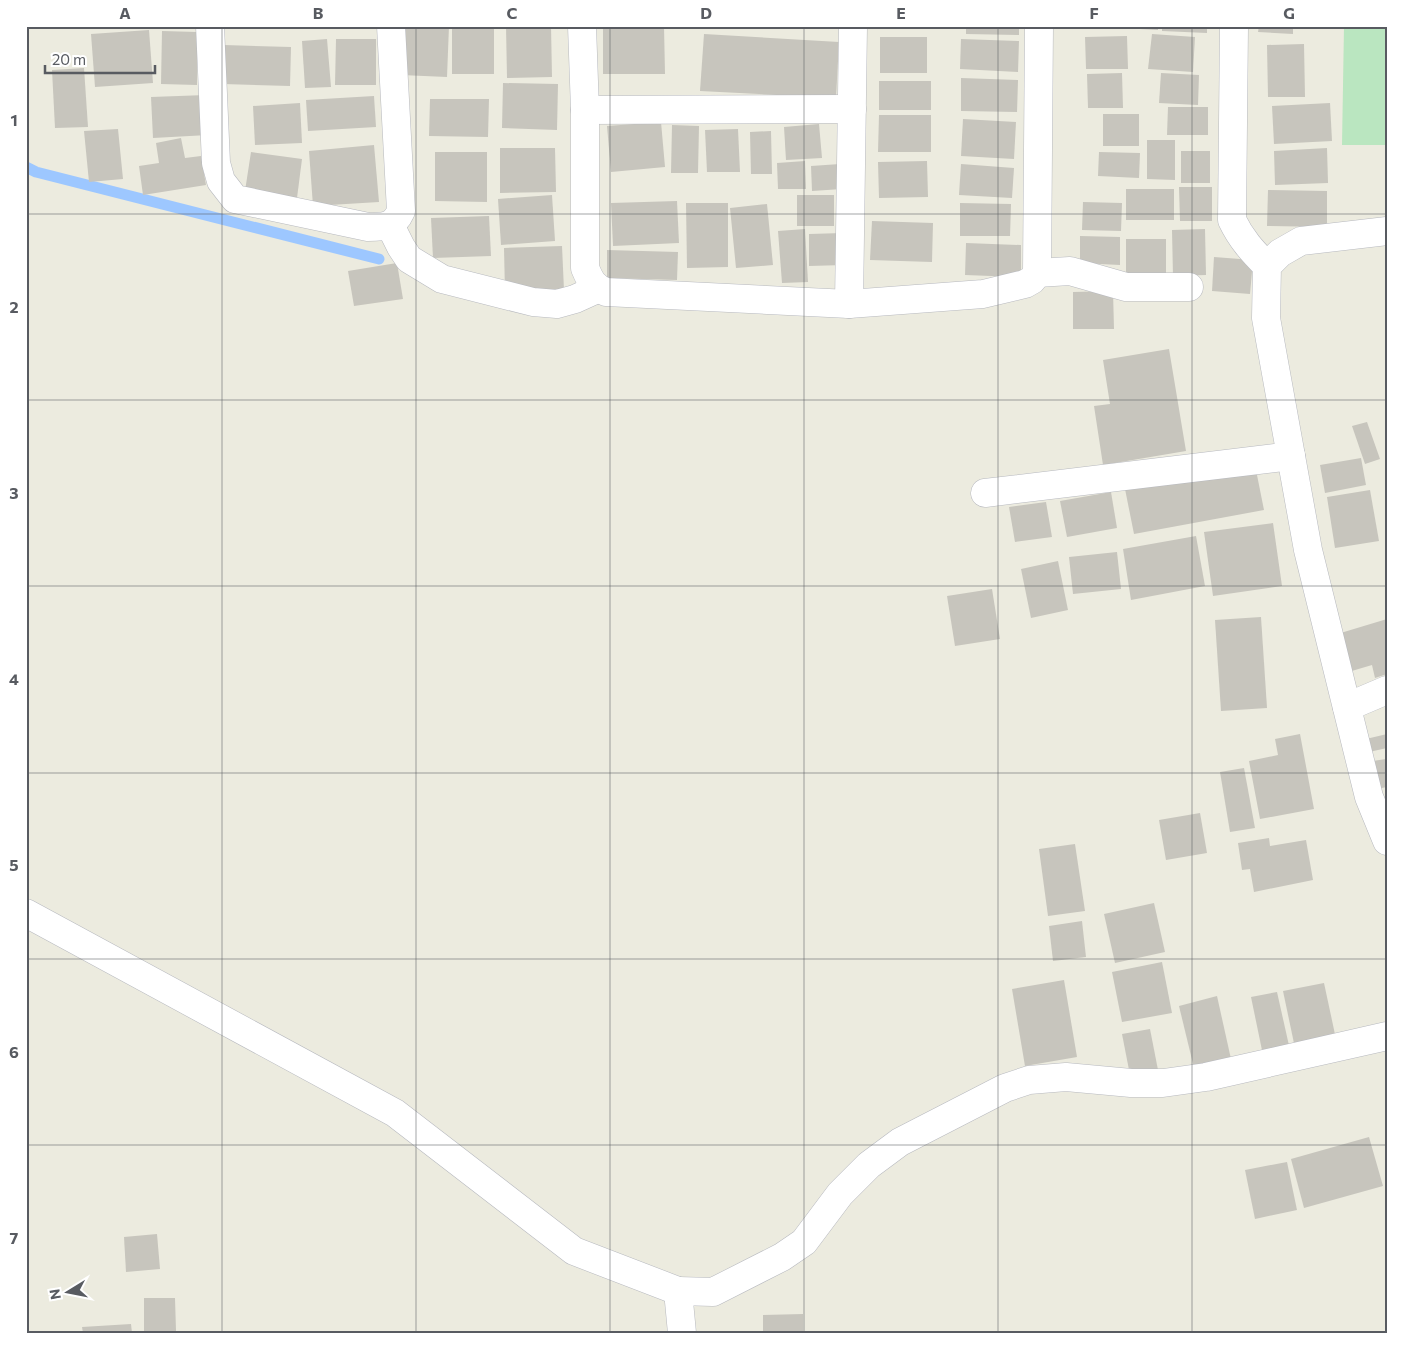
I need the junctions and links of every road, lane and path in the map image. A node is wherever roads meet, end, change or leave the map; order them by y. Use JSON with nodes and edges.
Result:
{"nodes":[{"id":1,"x":210,"y":26,"type":"edge"},
{"id":2,"x":391,"y":26,"type":"edge"},
{"id":3,"x":582,"y":26,"type":"edge"},
{"id":4,"x":853,"y":26,"type":"edge"},
{"id":5,"x":1039,"y":26,"type":"edge"},
{"id":6,"x":1234,"y":26,"type":"edge"},
{"id":7,"x":852,"y":109,"type":"junction"},
{"id":8,"x":584,"y":110,"type":"junction"},
{"id":9,"x":390,"y":225,"type":"junction"},
{"id":10,"x":1387,"y":231,"type":"edge"},
{"id":11,"x":1267,"y":266,"type":"junction"},
{"id":12,"x":1037,"y":273,"type":"junction"},
{"id":13,"x":1190,"y":287,"type":"dead end"},
{"id":14,"x":597,"y":289,"type":"junction"},
{"id":15,"x":849,"y":304,"type":"junction"},
{"id":16,"x":1291,"y":456,"type":"junction"},
{"id":17,"x":985,"y":492,"type":"dead end"},
{"id":18,"x":1387,"y":690,"type":"edge"},
{"id":19,"x":1347,"y":707,"type":"junction"},
{"id":20,"x":1387,"y":841,"type":"edge"},
{"id":21,"x":26,"y":913,"type":"edge"},
{"id":22,"x":1387,"y":1036,"type":"edge"},
{"id":23,"x":678,"y":1290,"type":"junction"},
{"id":24,"x":682,"y":1333,"type":"edge"}],
"edges":[{"from":1,"to":9,"type":"street"},
{"from":2,"to":9,"type":"street"},
{"from":3,"to":8,"type":"street"},
{"from":4,"to":7,"type":"street"},
{"from":5,"to":12,"type":"street"},
{"from":6,"to":11,"type":"street"},
{"from":7,"to":8,"type":"street"},
{"from":7,"to":15,"type":"street"},
{"from":8,"to":14,"type":"street"},
{"from":9,"to":14,"type":"street"},
{"from":10,"to":11,"type":"street"},
{"from":11,"to":16,"type":"street"},
{"from":12,"to":13,"type":"street"},
{"from":12,"to":15,"type":"street"},
{"from":14,"to":15,"type":"street"},
{"from":16,"to":17,"type":"street"},
{"from":16,"to":19,"type":"street"},
{"from":18,"to":19,"type":"street"},
{"from":19,"to":20,"type":"street"},
{"from":21,"to":23,"type":"street"},
{"from":22,"to":23,"type":"street"},
{"from":23,"to":24,"type":"street"}]}
